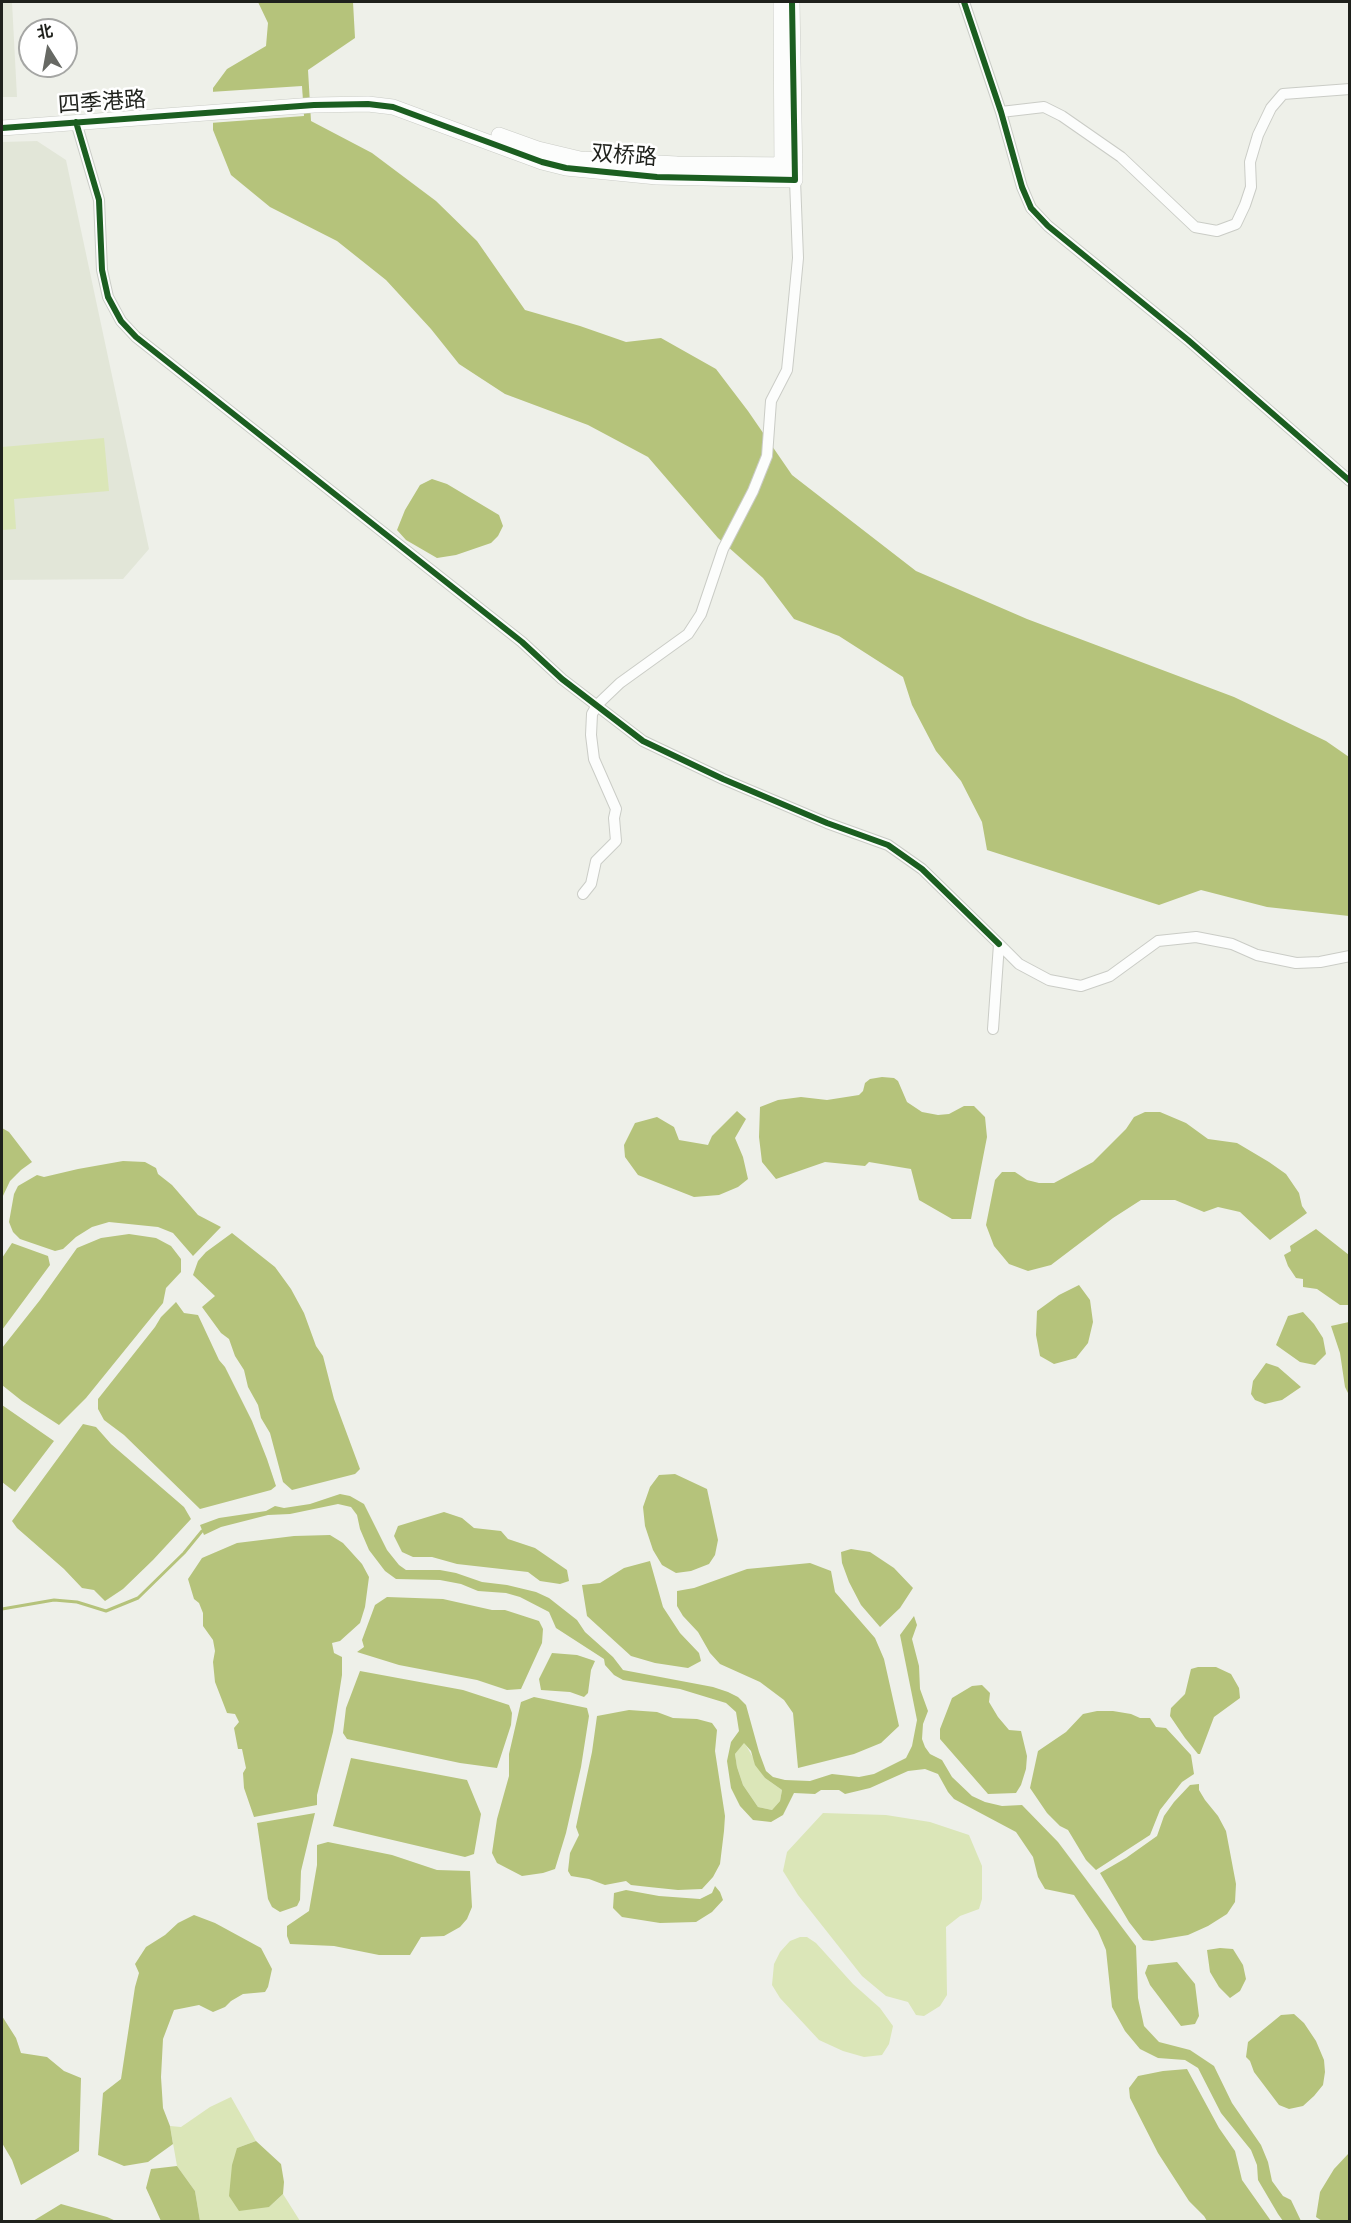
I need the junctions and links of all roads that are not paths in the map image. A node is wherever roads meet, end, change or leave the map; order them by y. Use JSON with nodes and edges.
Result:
{"nodes":[{"id":1,"x":781,"y":2,"type":"edge"},
{"id":2,"x":792,"y":2,"type":"edge"},
{"id":3,"x":964,"y":2,"type":"edge"},
{"id":4,"x":1350,"y":89,"type":"edge"},
{"id":5,"x":204,"y":109,"type":"junction"},
{"id":6,"x":1001,"y":112,"type":"junction"},
{"id":7,"x":2,"y":117,"type":"edge"},
{"id":8,"x":76,"y":122,"type":"junction"},
{"id":9,"x":2,"y":128,"type":"edge"},
{"id":10,"x":788,"y":172,"type":"junction"},
{"id":11,"x":1350,"y":481,"type":"edge"},
{"id":12,"x":597,"y":705,"type":"junction"},
{"id":13,"x":583,"y":894,"type":"dead end"},
{"id":14,"x":999,"y":944,"type":"junction"},
{"id":15,"x":1350,"y":956,"type":"edge"},
{"id":16,"x":993,"y":1029,"type":"dead end"}],
"edges":[{"from":1,"to":10,"type":"street"},
{"from":2,"to":10,"type":"street"},
{"from":3,"to":6,"type":"street"},
{"from":4,"to":6,"type":"street"},
{"from":5,"to":7,"type":"street"},
{"from":5,"to":8,"type":"street","name":"四季港路"},
{"from":5,"to":10,"type":"street"},
{"from":6,"to":11,"type":"street"},
{"from":8,"to":9,"type":"street","name":"四季港路"},
{"from":8,"to":12,"type":"street"},
{"from":10,"to":12,"type":"street"},
{"from":12,"to":13,"type":"street"},
{"from":12,"to":14,"type":"street"},
{"from":14,"to":15,"type":"street"},
{"from":14,"to":16,"type":"street"}]}
